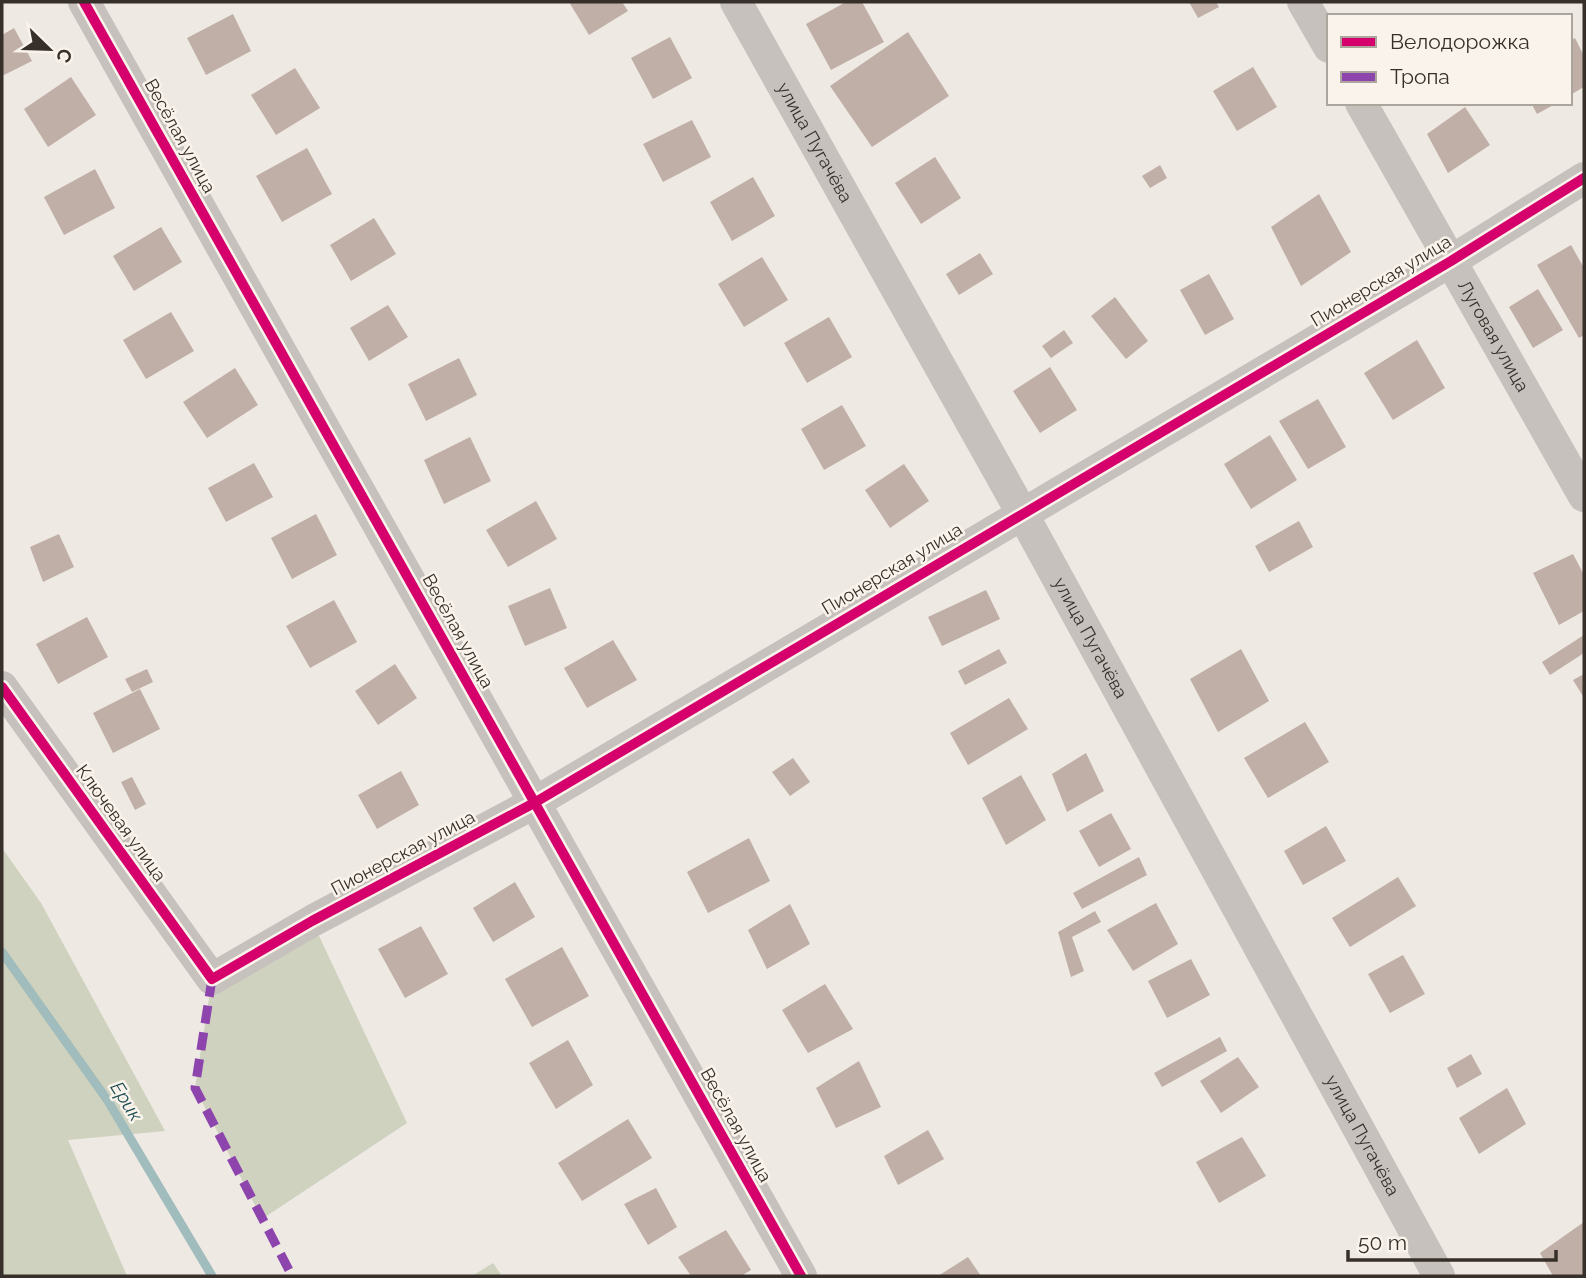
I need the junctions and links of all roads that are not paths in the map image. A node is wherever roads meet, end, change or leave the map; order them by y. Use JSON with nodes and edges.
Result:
{"nodes":[{"id":1,"x":84,"y":2,"type":"edge"},
{"id":2,"x":736,"y":2,"type":"edge"},
{"id":3,"x":1303,"y":2,"type":"edge"},
{"id":4,"x":1327,"y":44,"type":"edge"},
{"id":5,"x":1362,"y":105,"type":"edge"},
{"id":6,"x":1584,"y":178,"type":"edge"},
{"id":7,"x":1451,"y":261,"type":"junction"},
{"id":8,"x":1584,"y":496,"type":"edge"},
{"id":9,"x":1022,"y":513,"type":"junction"},
{"id":10,"x":2,"y":687,"type":"edge"},
{"id":11,"x":534,"y":803,"type":"junction"},
{"id":12,"x":212,"y":979,"type":"joint"},
{"id":13,"x":801,"y":1276,"type":"edge"},
{"id":14,"x":1439,"y":1276,"type":"edge"}],
"edges":[{"from":1,"to":11,"type":"street","name":"Весёлая улица"},
{"from":2,"to":9,"type":"street","name":"улица Пугачёва"},
{"from":3,"to":4,"type":"street"},
{"from":5,"to":7,"type":"street","name":"Луговая улица"},
{"from":6,"to":7,"type":"street","name":"Пионерская улица"},
{"from":7,"to":8,"type":"street","name":"Луговая улица"},
{"from":7,"to":9,"type":"street","name":"Пионерская улица"},
{"from":9,"to":11,"type":"street","name":"Пионерская улица"},
{"from":9,"to":14,"type":"street","name":"улица Пугачёва"},
{"from":10,"to":12,"type":"street","name":"Ключевая улица"},
{"from":11,"to":12,"type":"street","name":"Пионерская улица"},
{"from":11,"to":13,"type":"street","name":"Весёлая улица"}]}
